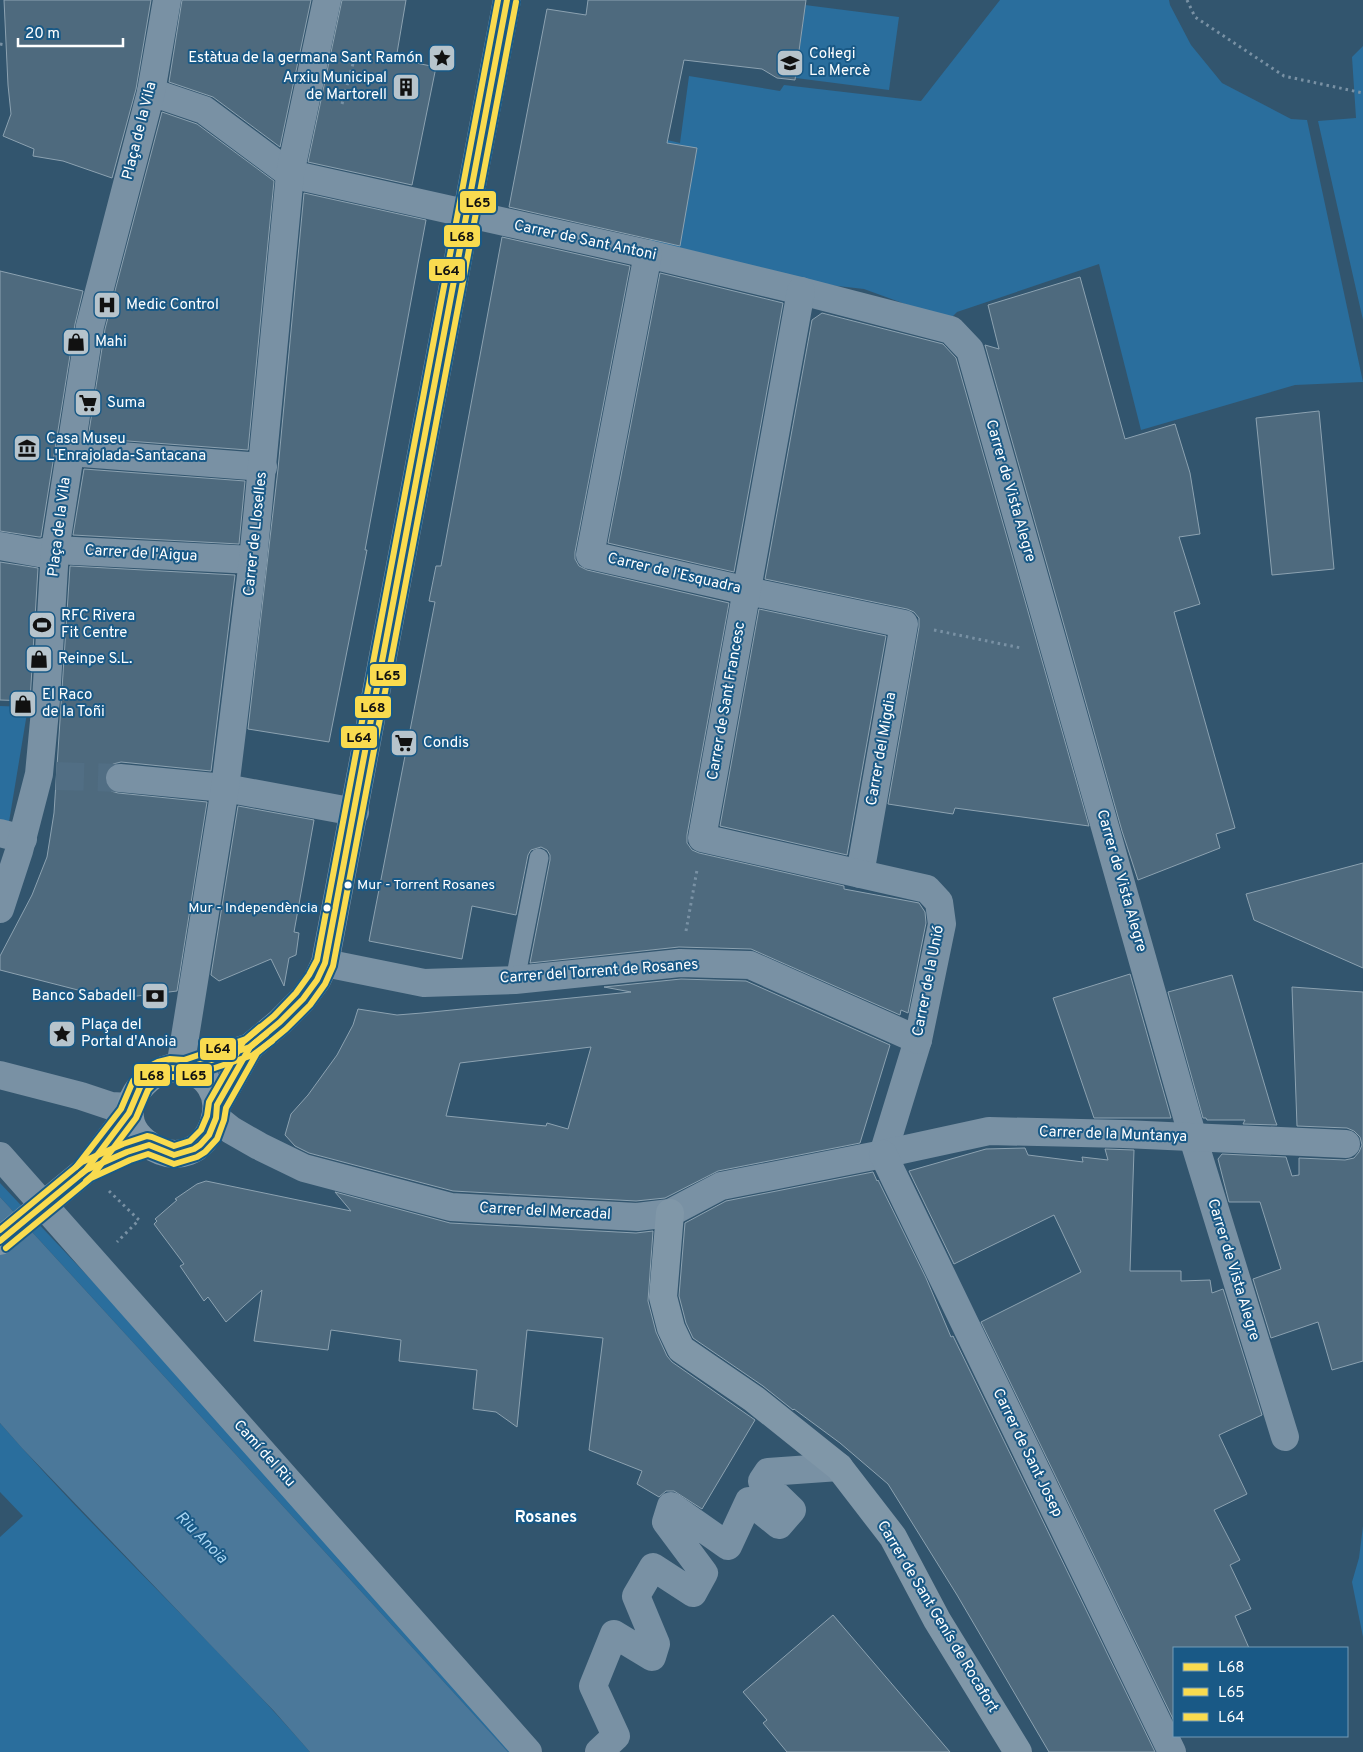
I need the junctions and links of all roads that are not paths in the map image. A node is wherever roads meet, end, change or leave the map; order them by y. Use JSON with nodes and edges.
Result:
{"nodes":[{"id":1,"x":167,"y":0,"type":"edge"},
{"id":2,"x":327,"y":0,"type":"edge"},
{"id":3,"x":507,"y":0,"type":"edge"},
{"id":4,"x":151,"y":92,"type":"junction"},
{"id":5,"x":290,"y":174,"type":"junction"},
{"id":6,"x":466,"y":215,"type":"junction"},
{"id":7,"x":648,"y":254,"type":"junction"},
{"id":8,"x":801,"y":291,"type":"junction"},
{"id":9,"x":951,"y":330,"type":"joint"},
{"id":10,"x":69,"y":452,"type":"junction"},
{"id":11,"x":263,"y":467,"type":"junction"},
{"id":12,"x":0,"y":546,"type":"edge"},
{"id":13,"x":55,"y":550,"type":"junction"},
{"id":14,"x":253,"y":560,"type":"junction"},
{"id":15,"x":748,"y":591,"type":"junction"},
{"id":16,"x":904,"y":624,"type":"joint"},
{"id":17,"x":120,"y":778,"type":"tunnel mouth"},
{"id":18,"x":225,"y":788,"type":"junction"},
{"id":19,"x":355,"y":812,"type":"junction"},
{"id":20,"x":11,"y":836,"type":"edge"},
{"id":21,"x":702,"y":838,"type":"joint"},
{"id":22,"x":539,"y":858,"type":"dead end"},
{"id":23,"x":860,"y":874,"type":"junction"},
{"id":24,"x":0,"y":909,"type":"edge"},
{"id":25,"x":325,"y":964,"type":"junction"},
{"id":26,"x":514,"y":980,"type":"junction"},
{"id":27,"x":918,"y":1040,"type":"junction"},
{"id":28,"x":250,"y":1047,"type":"junction"},
{"id":29,"x":183,"y":1068,"type":"junction"},
{"id":30,"x":0,"y":1075,"type":"edge"},
{"id":31,"x":130,"y":1110,"type":"junction"},
{"id":32,"x":217,"y":1112,"type":"junction"},
{"id":33,"x":1193,"y":1138,"type":"junction"},
{"id":34,"x":1346,"y":1144,"type":"dead end"},
{"id":35,"x":149,"y":1145,"type":"junction"},
{"id":36,"x":883,"y":1154,"type":"junction"},
{"id":37,"x":0,"y":1156,"type":"edge"},
{"id":38,"x":86,"y":1170,"type":"junction"},
{"id":39,"x":670,"y":1213,"type":"junction"},
{"id":40,"x":0,"y":1241,"type":"edge"},
{"id":41,"x":1285,"y":1437,"type":"dead end"},
{"id":42,"x":839,"y":1466,"type":"junction"},
{"id":43,"x":528,"y":1752,"type":"edge"},
{"id":44,"x":599,"y":1752,"type":"edge"},
{"id":45,"x":1018,"y":1752,"type":"edge"},
{"id":46,"x":1172,"y":1752,"type":"edge"}],
"edges":[{"from":1,"to":4,"type":"street","name":"Plaça de la Vila"},
{"from":2,"to":5,"type":"street","name":"Carrer de Lloselles"},
{"from":3,"to":6,"type":"main road"},
{"from":4,"to":5,"type":"street","name":"Carrer de Sant Antoni"},
{"from":4,"to":10,"type":"street","name":"Plaça de la Vila"},
{"from":5,"to":6,"type":"street","name":"Carrer de Sant Antoni"},
{"from":5,"to":11,"type":"street","name":"Carrer de Lloselles"},
{"from":6,"to":7,"type":"street","name":"Carrer de Sant Antoni"},
{"from":6,"to":19,"type":"main road"},
{"from":7,"to":8,"type":"street","name":"Carrer de Sant Antoni"},
{"from":7,"to":15,"type":"street","name":"Carrer de l'Esquadra"},
{"from":8,"to":9,"type":"street","name":"Carrer de Sant Antoni"},
{"from":8,"to":15,"type":"street","name":"Carrer de Sant Francesc"},
{"from":9,"to":33,"type":"street","name":"Carrer de Vista Alegre"},
{"from":10,"to":11,"type":"street"},
{"from":10,"to":13,"type":"street","name":"Plaça de la Vila"},
{"from":11,"to":14,"type":"street","name":"Carrer de Lloselles"},
{"from":12,"to":13,"type":"street","name":"Carrer de l'Aigua"},
{"from":13,"to":14,"type":"street","name":"Carrer de l'Aigua"},
{"from":13,"to":20,"type":"street","name":"Plaça de la Vila"},
{"from":14,"to":18,"type":"street","name":"Carrer de Lloselles"},
{"from":15,"to":16,"type":"street","name":"Carrer de l'Esquadra"},
{"from":15,"to":21,"type":"street","name":"Carrer de Sant Francesc"},
{"from":16,"to":23,"type":"street","name":"Carrer del Migdia"},
{"from":17,"to":18,"type":"street"},
{"from":18,"to":19,"type":"street"},
{"from":18,"to":29,"type":"street","name":"Carrer de Lloselles"},
{"from":19,"to":25,"type":"main road"},
{"from":20,"to":24,"type":"street","name":"Plaça de la Vila"},
{"from":21,"to":23,"type":"street","name":"Carrer de la Unió"},
{"from":22,"to":26,"type":"lane"},
{"from":23,"to":27,"type":"street","name":"Carrer de la Unió"},
{"from":25,"to":26,"type":"street","name":"Carrer del Torrent de Rosanes"},
{"from":25,"to":28,"type":"main road"},
{"from":26,"to":27,"type":"street","name":"Carrer del Torrent de Rosanes"},
{"from":27,"to":36,"type":"street","name":"Carrer de la Unió"},
{"from":28,"to":29,"type":"main road"},
{"from":28,"to":32,"type":"main road"},
{"from":29,"to":31,"type":"main road"},
{"from":29,"to":32,"type":"main road"},
{"from":30,"to":31,"type":"street"},
{"from":31,"to":35,"type":"main road"},
{"from":31,"to":38,"type":"main road"},
{"from":32,"to":35,"type":"main road"},
{"from":32,"to":39,"type":"street","name":"Carrer del Mercadal"},
{"from":33,"to":34,"type":"street","name":"Carrer de la Muntanya"},
{"from":33,"to":36,"type":"street","name":"Carrer de la Muntanya"},
{"from":33,"to":41,"type":"street","name":"Carrer de Vista Alegre"},
{"from":35,"to":38,"type":"main road"},
{"from":36,"to":39,"type":"street","name":"Carrer del Mercadal"},
{"from":36,"to":46,"type":"street","name":"Carrer de Sant Josep"},
{"from":37,"to":43,"type":"street","name":"Camí del Riu"},
{"from":38,"to":40,"type":"main road","bridge":true},
{"from":39,"to":42,"type":"main road","name":"Carrer de Sant Genís de Rocafort"},
{"from":42,"to":44,"type":"street"},
{"from":42,"to":45,"type":"main road","name":"Carrer de Sant Genís de Rocafort"}]}
